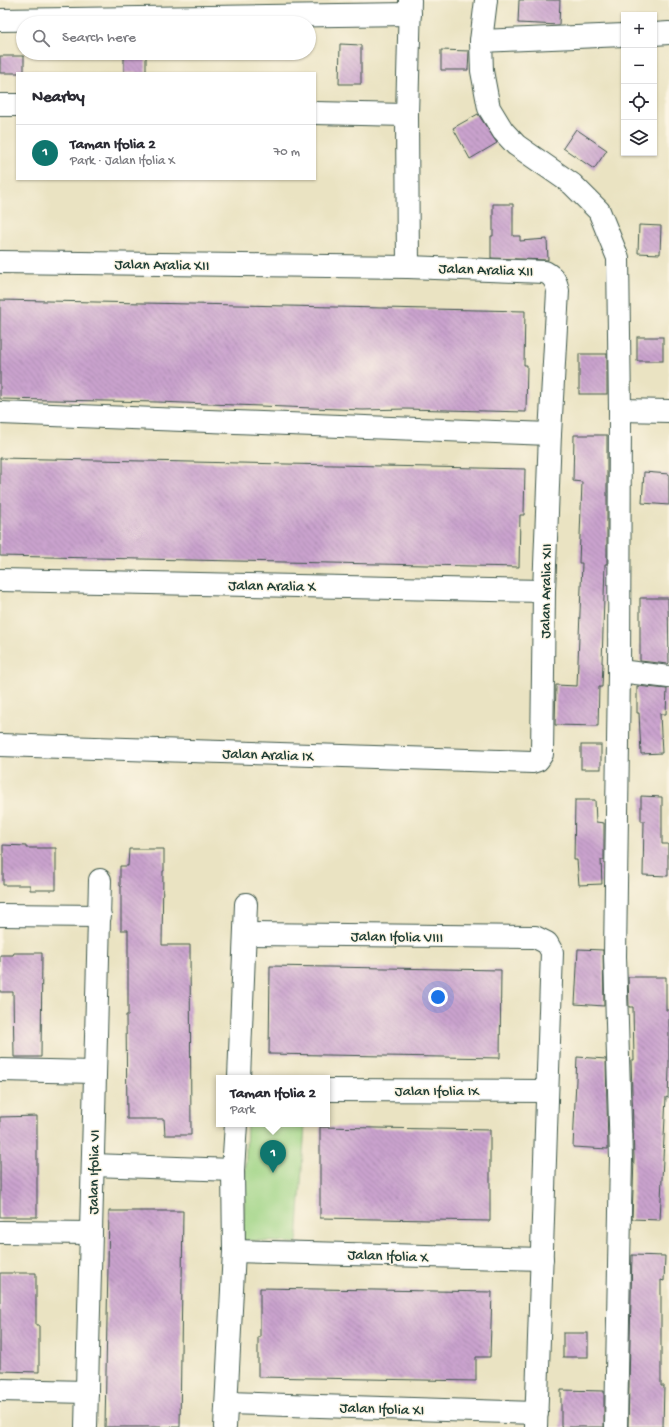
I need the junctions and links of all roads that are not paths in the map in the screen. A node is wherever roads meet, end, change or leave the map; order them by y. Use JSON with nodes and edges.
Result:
{"nodes":[{"id":1,"x":486,"y":0,"type":"edge"},
{"id":2,"x":410,"y":7,"type":"edge"},
{"id":3,"x":126,"y":16,"type":"edge"},
{"id":4,"x":16,"y":19,"type":"edge"},
{"id":5,"x":0,"y":20,"type":"edge"},
{"id":6,"x":669,"y":33,"type":"edge"},
{"id":7,"x":657,"y":34,"type":"edge"},
{"id":8,"x":621,"y":35,"type":"edge"},
{"id":9,"x":481,"y":41,"type":"junction"},
{"id":10,"x":0,"y":105,"type":"edge"},
{"id":11,"x":16,"y":105,"type":"edge"},
{"id":12,"x":316,"y":113,"type":"edge"},
{"id":13,"x":407,"y":115,"type":"junction"},
{"id":14,"x":0,"y":262,"type":"edge"},
{"id":15,"x":408,"y":267,"type":"junction"},
{"id":16,"x":620,"y":410,"type":"junction"},
{"id":17,"x":669,"y":410,"type":"edge"},
{"id":18,"x":0,"y":413,"type":"edge"},
{"id":19,"x":550,"y":434,"type":"junction"},
{"id":20,"x":0,"y":580,"type":"edge"},
{"id":21,"x":544,"y":591,"type":"junction"},
{"id":22,"x":619,"y":671,"type":"junction"},
{"id":23,"x":669,"y":677,"type":"edge"},
{"id":24,"x":0,"y":745,"type":"edge"},
{"id":25,"x":535,"y":762,"type":"joint"},
{"id":26,"x":100,"y":880,"type":"dead end"},
{"id":27,"x":246,"y":904,"type":"dead end"},
{"id":28,"x":0,"y":915,"type":"edge"},
{"id":29,"x":100,"y":916,"type":"junction"},
{"id":30,"x":245,"y":934,"type":"junction"},
{"id":31,"x":0,"y":1070,"type":"edge"},
{"id":32,"x":95,"y":1072,"type":"junction"},
{"id":33,"x":239,"y":1075,"type":"edge"},
{"id":34,"x":330,"y":1090,"type":"edge"},
{"id":35,"x":547,"y":1091,"type":"junction"},
{"id":36,"x":236,"y":1127,"type":"edge"},
{"id":37,"x":93,"y":1165,"type":"junction"},
{"id":38,"x":233,"y":1170,"type":"junction"},
{"id":39,"x":0,"y":1232,"type":"edge"},
{"id":40,"x":91,"y":1233,"type":"junction"},
{"id":41,"x":234,"y":1251,"type":"junction"},
{"id":42,"x":542,"y":1259,"type":"junction"},
{"id":43,"x":0,"y":1390,"type":"edge"},
{"id":44,"x":87,"y":1392,"type":"junction"},
{"id":45,"x":227,"y":1403,"type":"junction"},
{"id":46,"x":537,"y":1420,"type":"edge"},
{"id":47,"x":86,"y":1427,"type":"edge"},
{"id":48,"x":225,"y":1427,"type":"edge"},
{"id":49,"x":616,"y":1427,"type":"edge"}],
"edges":[{"from":1,"to":9,"type":"street"},
{"from":2,"to":3,"type":"street"},
{"from":2,"to":13,"type":"street"},
{"from":4,"to":5,"type":"street"},
{"from":6,"to":7,"type":"street"},
{"from":8,"to":9,"type":"street"},
{"from":9,"to":16,"type":"street"},
{"from":10,"to":11,"type":"street"},
{"from":12,"to":13,"type":"street"},
{"from":13,"to":15,"type":"street"},
{"from":14,"to":15,"type":"street","name":"Jalan Aralia XII"},
{"from":15,"to":19,"type":"street","name":"Jalan Aralia XII"},
{"from":16,"to":17,"type":"street"},
{"from":16,"to":22,"type":"street"},
{"from":18,"to":19,"type":"street"},
{"from":19,"to":21,"type":"street","name":"Jalan Aralia XII"},
{"from":20,"to":21,"type":"street","name":"Jalan Aralia X"},
{"from":21,"to":25,"type":"street","name":"Jalan Aralia XII"},
{"from":22,"to":23,"type":"street"},
{"from":22,"to":49,"type":"street"},
{"from":24,"to":25,"type":"street","name":"Jalan Aralia IX"},
{"from":26,"to":29,"type":"street","name":"Jalan Ifolia VI"},
{"from":27,"to":30,"type":"street"},
{"from":28,"to":29,"type":"street"},
{"from":29,"to":32,"type":"street","name":"Jalan Ifolia VI"},
{"from":30,"to":33,"type":"street"},
{"from":30,"to":35,"type":"street","name":"Jalan Ifolia VIII"},
{"from":31,"to":32,"type":"street"},
{"from":32,"to":37,"type":"street","name":"Jalan Ifolia VI"},
{"from":34,"to":35,"type":"street","name":"Jalan Ifolia IX"},
{"from":35,"to":42,"type":"street"},
{"from":36,"to":38,"type":"street"},
{"from":37,"to":38,"type":"street"},
{"from":37,"to":40,"type":"street","name":"Jalan Ifolia VI"},
{"from":38,"to":41,"type":"street"},
{"from":39,"to":40,"type":"street"},
{"from":40,"to":44,"type":"street","name":"Jalan Ifolia VI"},
{"from":41,"to":42,"type":"street","name":"Jalan Ifolia X"},
{"from":41,"to":45,"type":"street"},
{"from":42,"to":46,"type":"street"},
{"from":43,"to":44,"type":"street"},
{"from":44,"to":47,"type":"street","name":"Jalan Ifolia VI"},
{"from":45,"to":46,"type":"street","name":"Jalan Ifolia XI"},
{"from":45,"to":48,"type":"street"}]}
